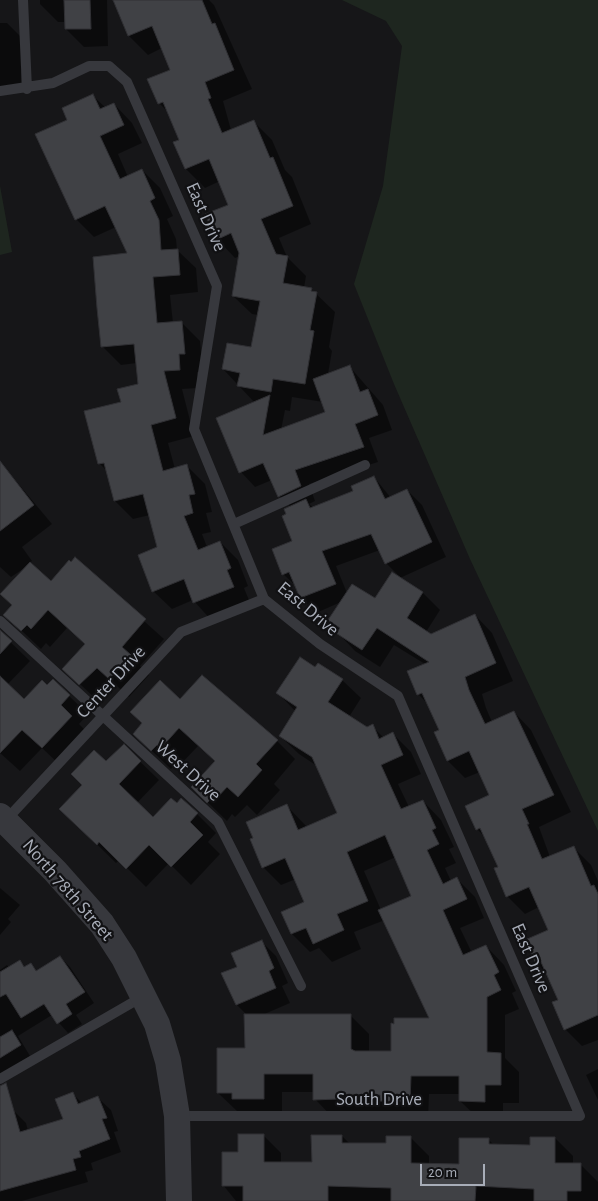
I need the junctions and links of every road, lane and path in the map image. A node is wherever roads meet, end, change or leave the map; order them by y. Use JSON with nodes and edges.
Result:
{"nodes":[{"id":1,"x":23,"y":0,"type":"edge"},
{"id":2,"x":27,"y":89,"type":"junction"},
{"id":3,"x":0,"y":91,"type":"edge"},
{"id":4,"x":365,"y":465,"type":"dead end"},
{"id":5,"x":234,"y":524,"type":"junction"},
{"id":6,"x":264,"y":600,"type":"junction"},
{"id":7,"x":0,"y":621,"type":"edge"},
{"id":8,"x":103,"y":717,"type":"junction"},
{"id":9,"x":3,"y":818,"type":"edge"},
{"id":10,"x":301,"y":986,"type":"dead end"},
{"id":11,"x":143,"y":997,"type":"junction"},
{"id":12,"x":0,"y":1079,"type":"edge"},
{"id":13,"x":177,"y":1116,"type":"junction"},
{"id":14,"x":580,"y":1116,"type":"joint"},
{"id":15,"x":178,"y":1201,"type":"edge"}],
"edges":[{"from":1,"to":2,"type":"lane"},
{"from":2,"to":3,"type":"lane"},
{"from":2,"to":5,"type":"lane","name":"East Drive"},
{"from":4,"to":5,"type":"lane"},
{"from":5,"to":6,"type":"lane","name":"East Drive"},
{"from":6,"to":8,"type":"lane","name":"Center Drive"},
{"from":6,"to":14,"type":"lane","name":"East Drive"},
{"from":7,"to":8,"type":"lane","name":"West Drive"},
{"from":8,"to":9,"type":"lane","name":"Center Drive"},
{"from":8,"to":10,"type":"lane","name":"West Drive"},
{"from":9,"to":11,"type":"street","name":"North 78th Street"},
{"from":11,"to":12,"type":"lane"},
{"from":11,"to":13,"type":"street","name":"North 78th Street"},
{"from":13,"to":14,"type":"lane","name":"South Drive"},
{"from":13,"to":15,"type":"street","name":"North 78th Street"}]}
